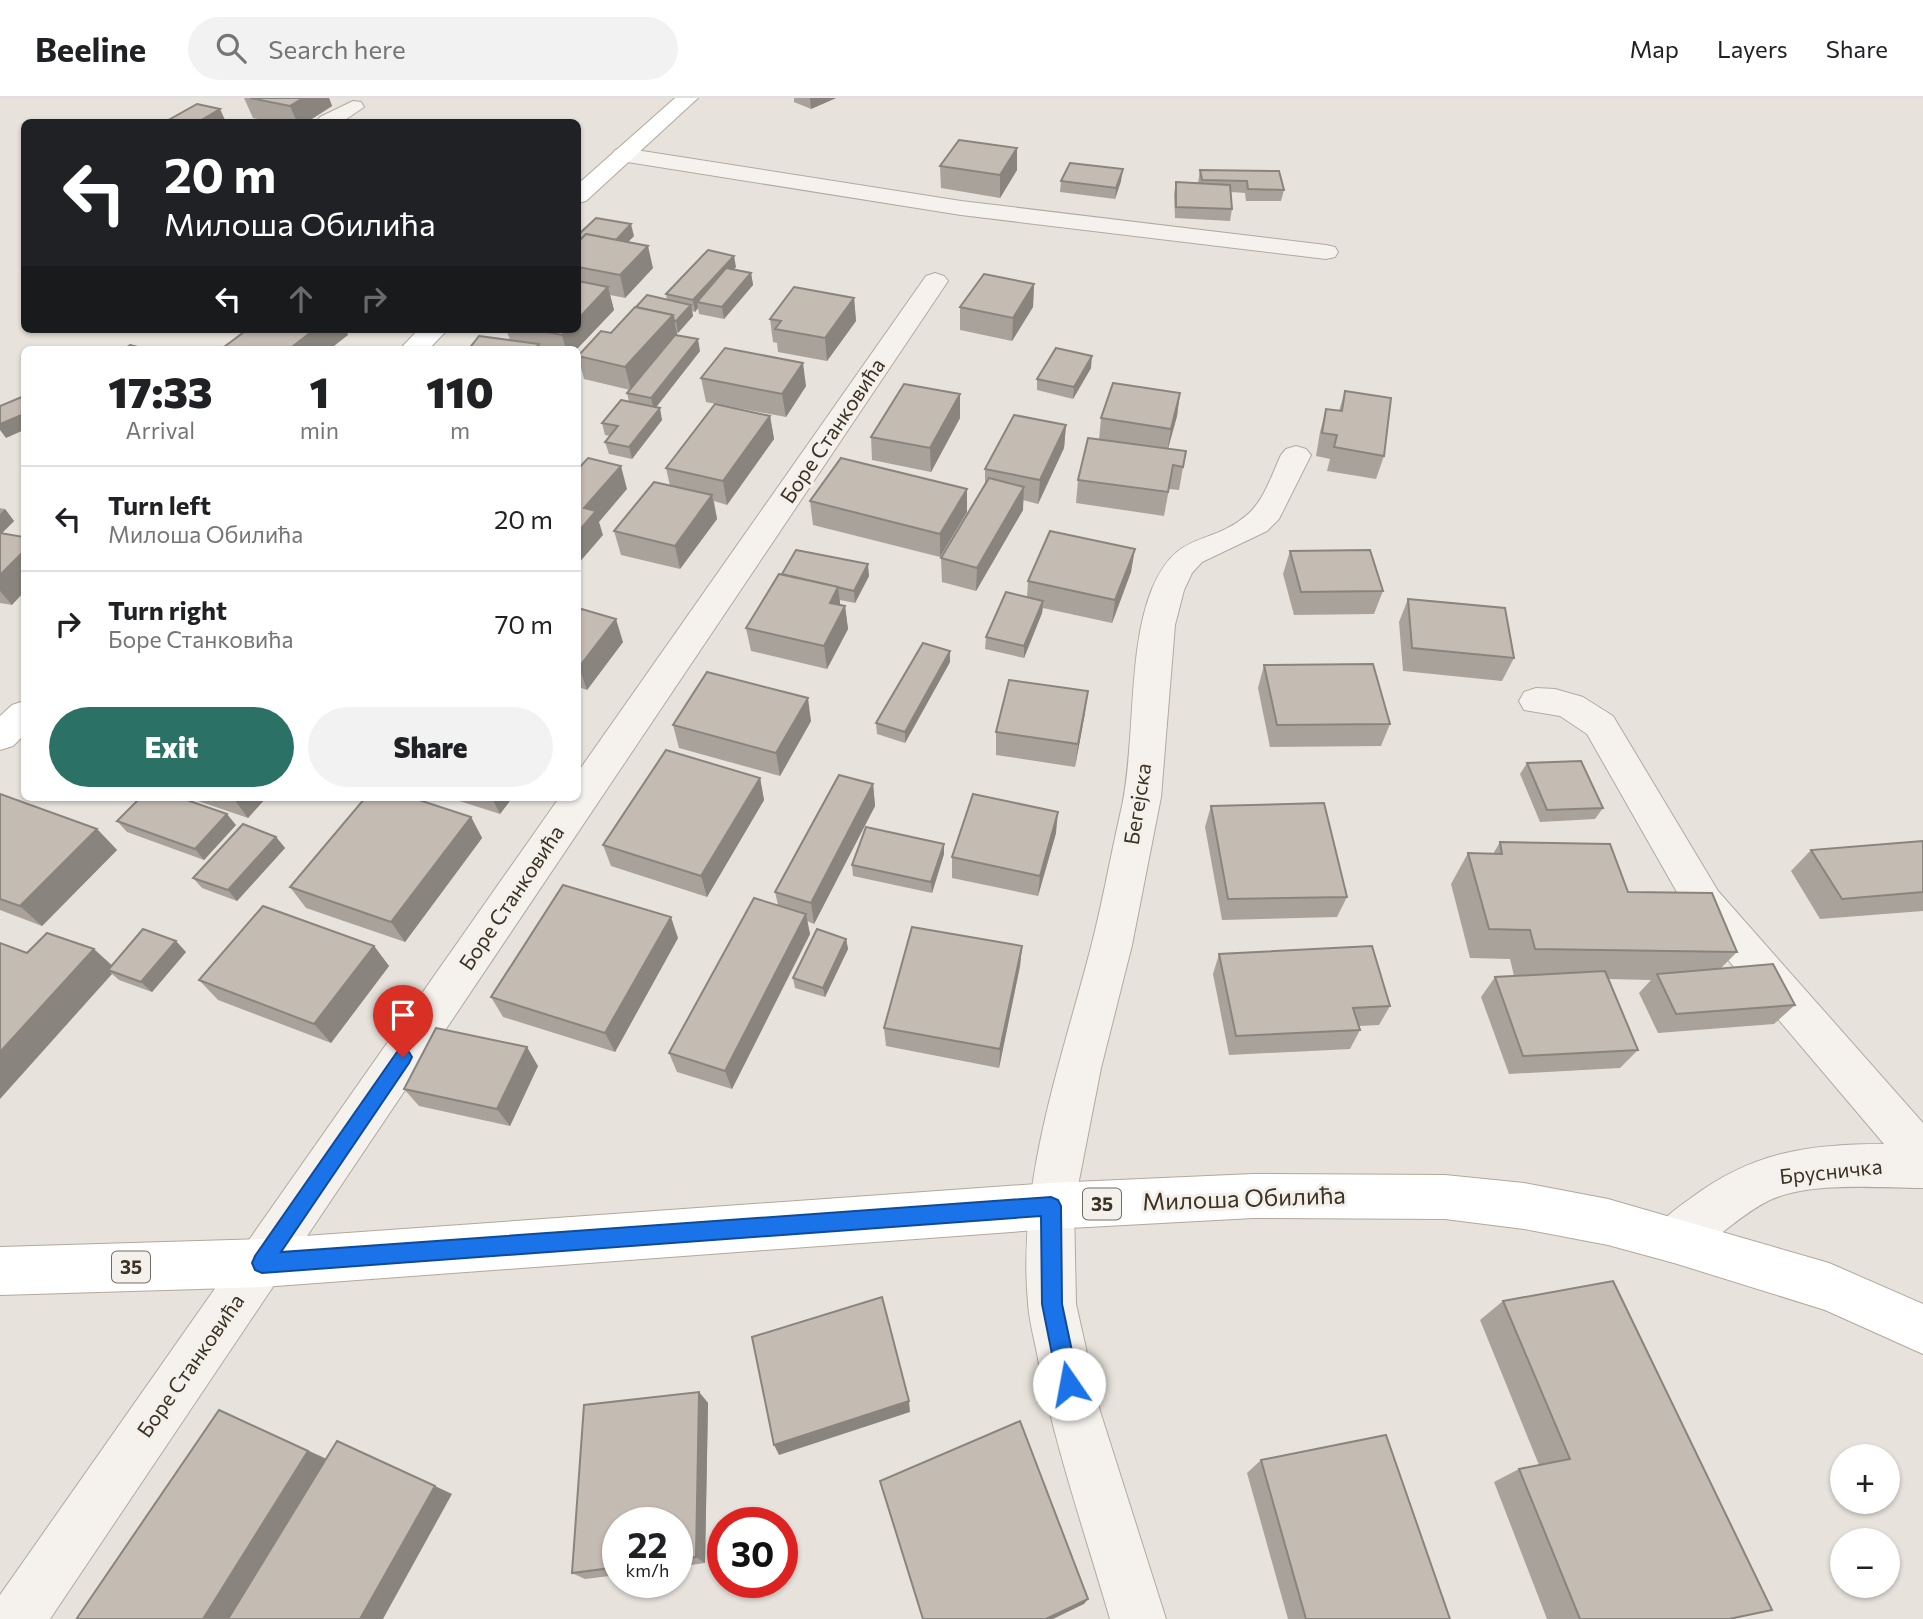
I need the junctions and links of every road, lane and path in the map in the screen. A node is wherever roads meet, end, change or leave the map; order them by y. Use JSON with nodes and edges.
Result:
{"nodes":[{"id":1,"x":687,"y":98,"type":"edge"},
{"id":2,"x":353,"y":107,"type":"dead end"},
{"id":3,"x":333,"y":119,"type":"edge"},
{"id":4,"x":623,"y":155,"type":"junction"},
{"id":5,"x":581,"y":193,"type":"edge"},
{"id":6,"x":1326,"y":252,"type":"dead end"},
{"id":7,"x":935,"y":281,"type":"dead end"},
{"id":8,"x":431,"y":333,"type":"edge"},
{"id":9,"x":416,"y":346,"type":"edge"},
{"id":10,"x":1296,"y":455,"type":"dead end"},
{"id":11,"x":1536,"y":701,"type":"dead end"},
{"id":12,"x":21,"y":717,"type":"edge"},
{"id":13,"x":0,"y":737,"type":"edge"},
{"id":14,"x":581,"y":798,"type":"edge"},
{"id":15,"x":579,"y":801,"type":"edge"},
{"id":16,"x":1923,"y":1156,"type":"edge"},
{"id":17,"x":1923,"y":1166,"type":"edge"},
{"id":18,"x":1051,"y":1206,"type":"junction"},
{"id":19,"x":1674,"y":1240,"type":"junction"},
{"id":20,"x":262,"y":1263,"type":"junction"},
{"id":21,"x":0,"y":1271,"type":"edge"},
{"id":22,"x":1923,"y":1329,"type":"edge"},
{"id":23,"x":17,"y":1619,"type":"edge"},
{"id":24,"x":1138,"y":1619,"type":"edge"}],
"edges":[{"from":1,"to":4,"type":"main road"},
{"from":2,"to":3,"type":"street"},
{"from":4,"to":5,"type":"main road"},
{"from":4,"to":6,"type":"street"},
{"from":7,"to":14,"type":"street","name":"Боре Станковића"},
{"from":8,"to":9,"type":"main road"},
{"from":10,"to":18,"type":"street","name":"Бегејска"},
{"from":11,"to":16,"type":"street"},
{"from":12,"to":13,"type":"main road"},
{"from":15,"to":20,"type":"street","name":"Боре Станковића"},
{"from":17,"to":19,"type":"street","name":"Брусничка"},
{"from":18,"to":19,"type":"main road","name":"Милоша Обилића","number":"35"},
{"from":18,"to":20,"type":"main road","name":"Милоша Обилића","number":"35"},
{"from":18,"to":24,"type":"street","name":"Бегејска"},
{"from":19,"to":22,"type":"main road","name":"Милоша Обилића","number":"35"},
{"from":20,"to":21,"type":"main road","name":"Милоша Обилића","number":"35"},
{"from":20,"to":23,"type":"street","name":"Боре Станковића"}]}
